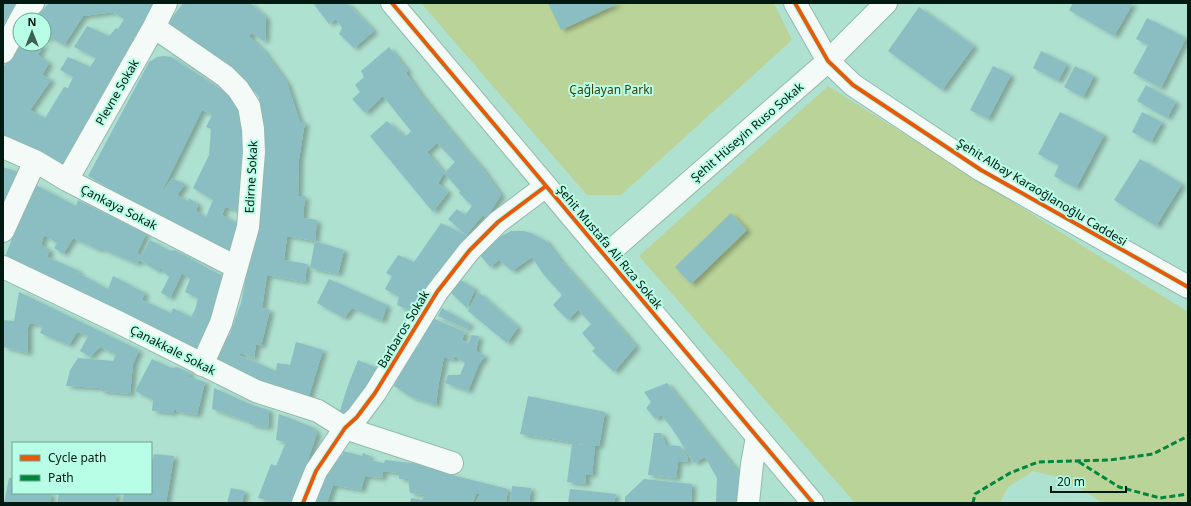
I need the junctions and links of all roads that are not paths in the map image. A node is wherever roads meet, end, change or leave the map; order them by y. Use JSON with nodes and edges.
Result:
{"nodes":[{"id":1,"x":33,"y":3,"type":"edge"},
{"id":2,"x":166,"y":3,"type":"edge"},
{"id":3,"x":392,"y":3,"type":"edge"},
{"id":4,"x":795,"y":3,"type":"edge"},
{"id":5,"x":886,"y":3,"type":"edge"},
{"id":6,"x":154,"y":27,"type":"junction"},
{"id":7,"x":3,"y":52,"type":"edge"},
{"id":8,"x":828,"y":61,"type":"junction"},
{"id":9,"x":3,"y":147,"type":"edge"},
{"id":10,"x":34,"y":161,"type":"junction"},
{"id":11,"x":67,"y":180,"type":"junction"},
{"id":12,"x":546,"y":186,"type":"junction"},
{"id":13,"x":3,"y":231,"type":"edge"},
{"id":14,"x":605,"y":256,"type":"junction"},
{"id":15,"x":3,"y":267,"type":"edge"},
{"id":16,"x":236,"y":267,"type":"junction"},
{"id":17,"x":1188,"y":287,"type":"edge"},
{"id":18,"x":202,"y":365,"type":"junction"},
{"id":19,"x":345,"y":428,"type":"junction"},
{"id":20,"x":757,"y":437,"type":"junction"},
{"id":21,"x":452,"y":463,"type":"dead end"},
{"id":22,"x":303,"y":503,"type":"edge"},
{"id":23,"x":748,"y":503,"type":"edge"},
{"id":24,"x":814,"y":503,"type":"edge"}],
"edges":[{"from":1,"to":7,"type":"street"},
{"from":2,"to":6,"type":"street","name":"Plevne Sokak"},
{"from":3,"to":12,"type":"street","name":"Şehit Mustafa Ali Rıza Sokak"},
{"from":4,"to":8,"type":"street","name":"Şehit Albay Karaoğlanoğlu Caddesi"},
{"from":5,"to":8,"type":"street","name":"Şehit Hüseyin Ruso Sokak"},
{"from":6,"to":11,"type":"street","name":"Plevne Sokak"},
{"from":6,"to":16,"type":"street","name":"Edirne Sokak"},
{"from":8,"to":14,"type":"street","name":"Şehit Hüseyin Ruso Sokak"},
{"from":8,"to":17,"type":"street","name":"Şehit Albay Karaoğlanoğlu Caddesi"},
{"from":9,"to":10,"type":"street","name":"Çankaya Sokak"},
{"from":10,"to":11,"type":"street","name":"Çankaya Sokak"},
{"from":10,"to":13,"type":"street"},
{"from":11,"to":16,"type":"street","name":"Çankaya Sokak"},
{"from":12,"to":14,"type":"street","name":"Şehit Mustafa Ali Rıza Sokak"},
{"from":12,"to":19,"type":"street","name":"Barbaros Sokak"},
{"from":14,"to":20,"type":"street","name":"Şehit Mustafa Ali Rıza Sokak"},
{"from":15,"to":18,"type":"street","name":"Çanakkale Sokak"},
{"from":16,"to":18,"type":"street","name":"Edirne Sokak"},
{"from":18,"to":19,"type":"street","name":"Çanakkale Sokak"},
{"from":19,"to":21,"type":"street","name":"Çanakkale Sokak"},
{"from":19,"to":22,"type":"street","name":"Barbaros Sokak"},
{"from":20,"to":23,"type":"street"},
{"from":20,"to":24,"type":"street","name":"Şehit Mustafa Ali Rıza Sokak"}]}
